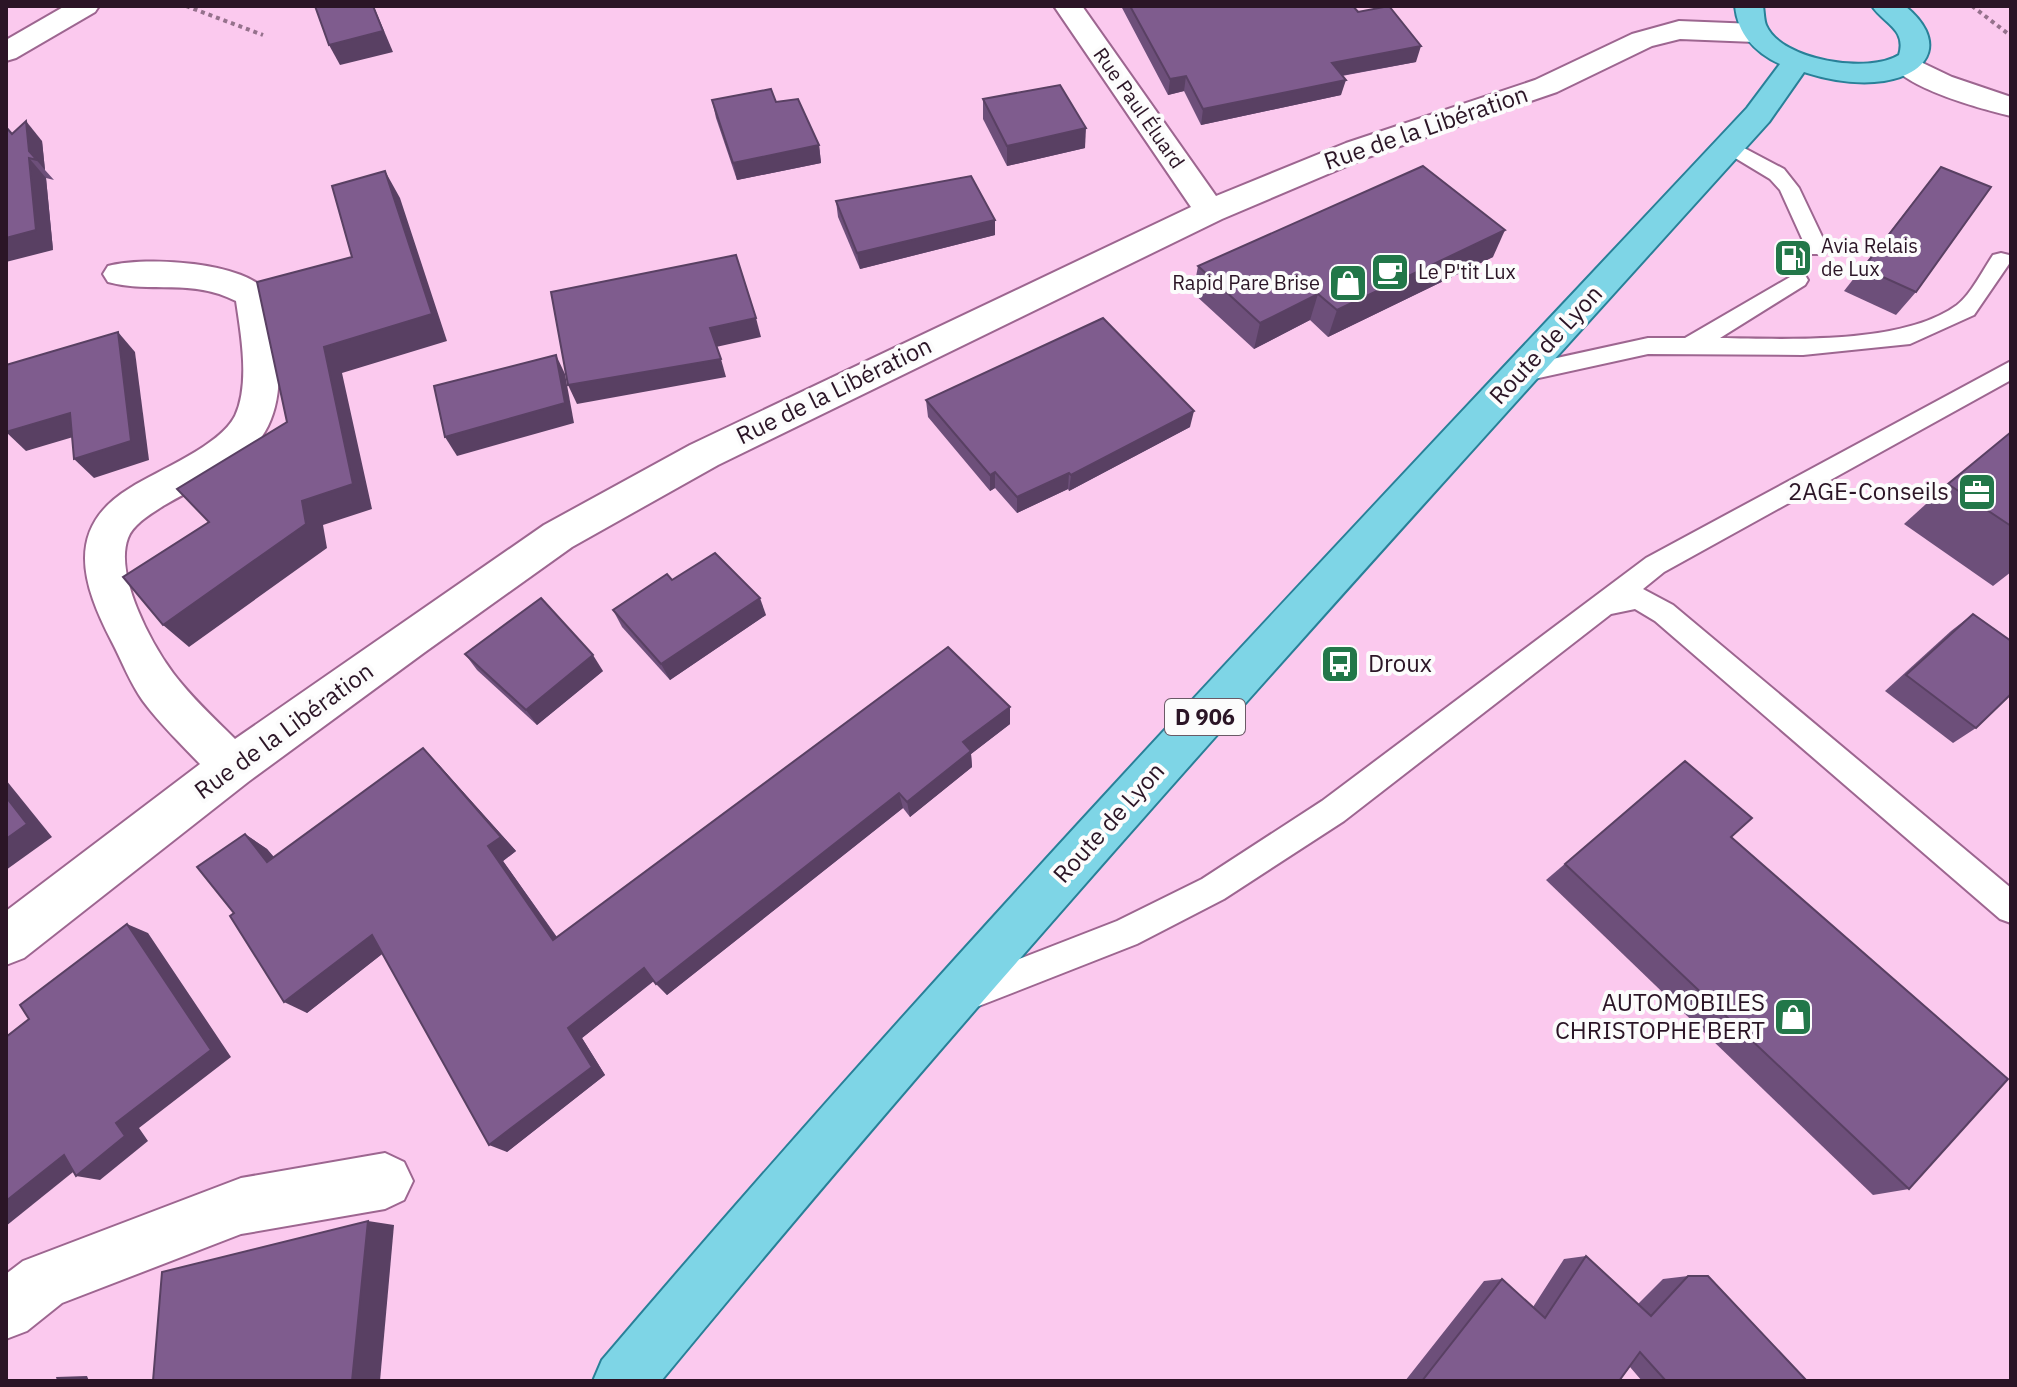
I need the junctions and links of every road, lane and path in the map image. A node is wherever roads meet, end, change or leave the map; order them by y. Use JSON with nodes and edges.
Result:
{"nodes":[{"id":1,"x":186,"y":6,"type":"edge"},
{"id":2,"x":1068,"y":6,"type":"edge"},
{"id":3,"x":1886,"y":6,"type":"edge"},
{"id":4,"x":1972,"y":6,"type":"edge"},
{"id":5,"x":79,"y":7,"type":"edge"},
{"id":6,"x":1752,"y":20,"type":"edge"},
{"id":7,"x":263,"y":35,"type":"dead end"},
{"id":8,"x":2011,"y":36,"type":"edge"},
{"id":9,"x":6,"y":52,"type":"edge"},
{"id":10,"x":1797,"y":61,"type":"junction"},
{"id":11,"x":1906,"y":64,"type":"junction"},
{"id":12,"x":2011,"y":107,"type":"edge"},
{"id":13,"x":1729,"y":146,"type":"junction"},
{"id":14,"x":1210,"y":211,"type":"junction"},
{"id":15,"x":1817,"y":249,"type":"dead end"},
{"id":16,"x":2001,"y":260,"type":"dead end"},
{"id":17,"x":120,"y":274,"type":"dead end"},
{"id":18,"x":1797,"y":280,"type":"dead end"},
{"id":19,"x":1690,"y":347,"type":"junction"},
{"id":20,"x":2011,"y":369,"type":"edge"},
{"id":21,"x":1520,"y":374,"type":"junction"},
{"id":22,"x":1603,"y":604,"type":"junction"},
{"id":23,"x":232,"y":767,"type":"junction"},
{"id":24,"x":2011,"y":908,"type":"edge"},
{"id":25,"x":6,"y":941,"type":"edge"},
{"id":26,"x":947,"y":1003,"type":"junction"},
{"id":27,"x":385,"y":1181,"type":"dead end"},
{"id":28,"x":6,"y":1310,"type":"edge"},
{"id":29,"x":623,"y":1381,"type":"edge"}],
"edges":[{"from":1,"to":7,"type":"path"},
{"from":2,"to":14,"type":"street","name":"Rue Paul Éluard"},
{"from":3,"to":11,"type":"main road"},
{"from":4,"to":8,"type":"path"},
{"from":5,"to":9,"type":"street"},
{"from":6,"to":10,"type":"main road"},
{"from":6,"to":14,"type":"street","name":"Rue de la Libération"},
{"from":10,"to":11,"type":"main road"},
{"from":10,"to":13,"type":"main road","name":"Route de Lyon","number":"D 906"},
{"from":11,"to":12,"type":"street"},
{"from":13,"to":15,"type":"lane"},
{"from":13,"to":21,"type":"main road","name":"Route de Lyon","number":"D 906"},
{"from":14,"to":23,"type":"street","name":"Rue de la Libération"},
{"from":16,"to":19,"type":"lane"},
{"from":17,"to":23,"type":"street"},
{"from":18,"to":19,"type":"lane"},
{"from":19,"to":21,"type":"lane"},
{"from":20,"to":22,"type":"lane"},
{"from":21,"to":26,"type":"main road","name":"Route de Lyon","number":"D 906"},
{"from":22,"to":24,"type":"lane"},
{"from":22,"to":26,"type":"lane"},
{"from":23,"to":25,"type":"street","name":"Rue de la Libération"},
{"from":26,"to":29,"type":"main road","name":"Route de Lyon","number":"D 906"},
{"from":27,"to":28,"type":"street"}]}
